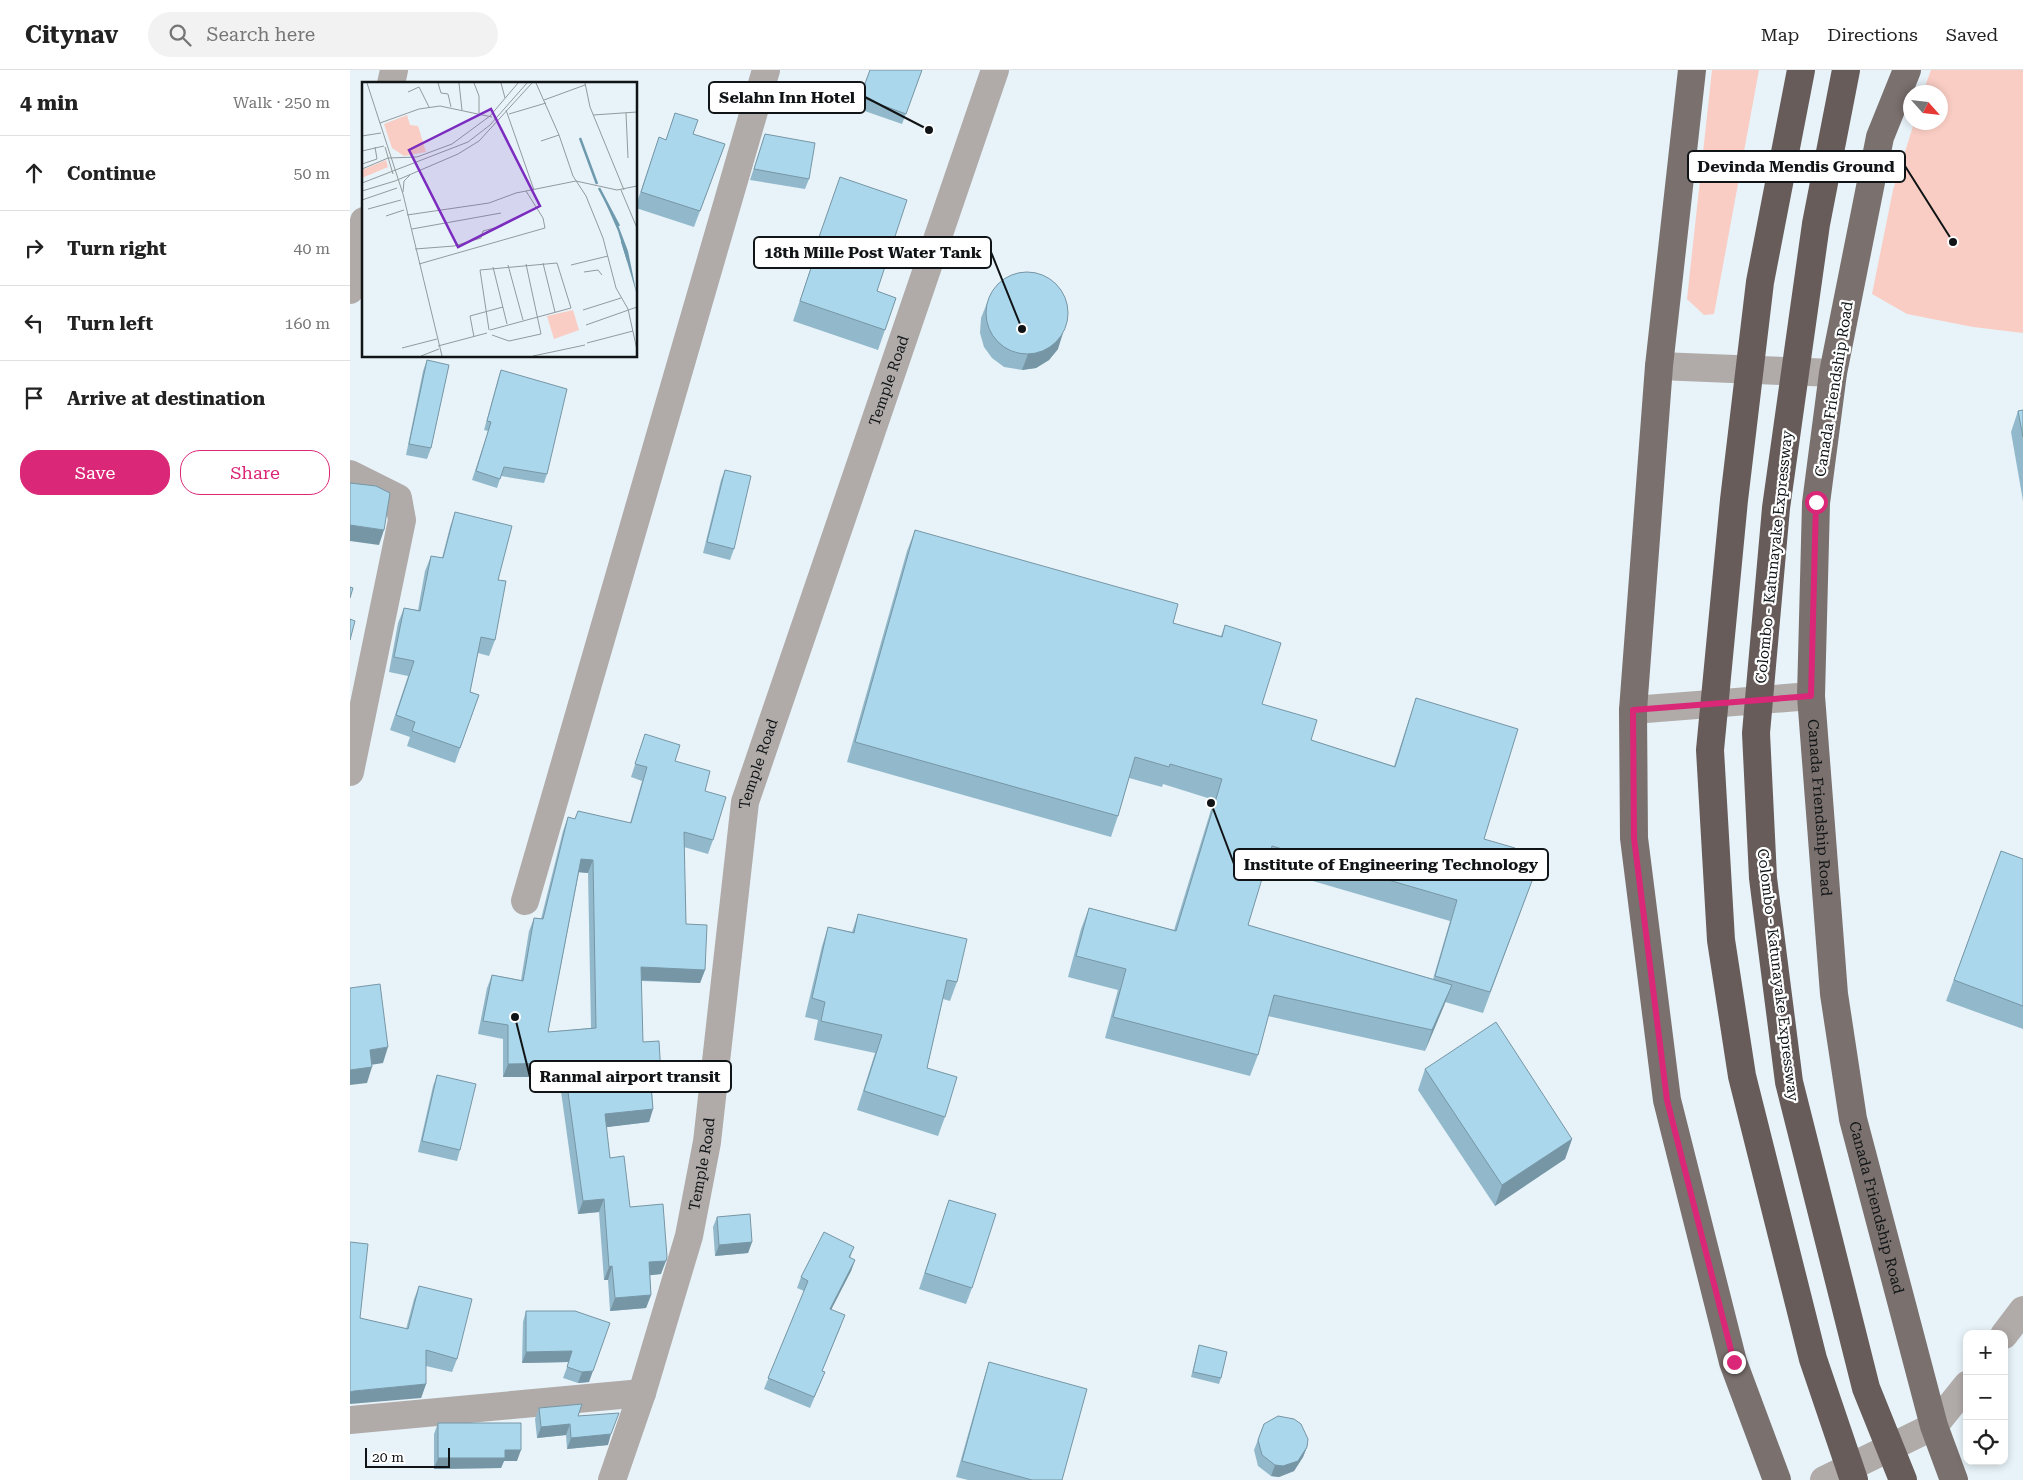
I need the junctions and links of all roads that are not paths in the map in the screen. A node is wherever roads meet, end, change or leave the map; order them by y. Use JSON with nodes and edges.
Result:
{"nodes":[{"id":1,"x":766,"y":70,"type":"edge"},
{"id":2,"x":995,"y":70,"type":"edge"},
{"id":3,"x":1801,"y":70,"type":"edge"},
{"id":4,"x":1846,"y":70,"type":"edge"},
{"id":5,"x":1907,"y":70,"type":"edge"},
{"id":6,"x":1691,"y":72,"type":"edge"},
{"id":7,"x":362,"y":231,"type":"edge"},
{"id":8,"x":350,"y":290,"type":"edge"},
{"id":9,"x":1660,"y":366,"type":"junction"},
{"id":10,"x":1833,"y":373,"type":"junction"},
{"id":11,"x":350,"y":474,"type":"edge"},
{"id":12,"x":1811,"y":696,"type":"junction"},
{"id":13,"x":1633,"y":710,"type":"junction"},
{"id":14,"x":350,"y":772,"type":"edge"},
{"id":15,"x":525,"y":901,"type":"dead end"},
{"id":16,"x":2023,"y":1310,"type":"edge"},
{"id":17,"x":2008,"y":1330,"type":"edge"},
{"id":18,"x":1963,"y":1390,"type":"edge"},
{"id":19,"x":642,"y":1393,"type":"junction"},
{"id":20,"x":350,"y":1420,"type":"edge"},
{"id":21,"x":1934,"y":1426,"type":"junction"},
{"id":22,"x":612,"y":1480,"type":"edge"},
{"id":23,"x":1777,"y":1480,"type":"edge"},
{"id":24,"x":1824,"y":1480,"type":"edge"},
{"id":25,"x":1854,"y":1480,"type":"edge"},
{"id":26,"x":1903,"y":1480,"type":"edge"},
{"id":27,"x":1954,"y":1480,"type":"edge"}],
"edges":[{"from":1,"to":15,"type":"street"},
{"from":2,"to":19,"type":"street","name":"Temple Road"},
{"from":3,"to":25,"type":"highway"},
{"from":4,"to":26,"type":"highway","name":"Colombo - Katunayake Expressway"},
{"from":5,"to":10,"type":"main road","name":"Canada Friendship Road"},
{"from":6,"to":9,"type":"main road"},
{"from":7,"to":8,"type":"street"},
{"from":9,"to":10,"type":"street"},
{"from":9,"to":13,"type":"main road"},
{"from":10,"to":12,"type":"main road","name":"Canada Friendship Road"},
{"from":11,"to":14,"type":"street"},
{"from":12,"to":13,"type":"street"},
{"from":12,"to":21,"type":"main road","name":"Canada Friendship Road"},
{"from":13,"to":23,"type":"main road"},
{"from":16,"to":17,"type":"street"},
{"from":18,"to":21,"type":"street"},
{"from":19,"to":20,"type":"street"},
{"from":19,"to":22,"type":"street","name":"Temple Road"},
{"from":21,"to":24,"type":"street"},
{"from":21,"to":27,"type":"main road","name":"Canada Friendship Road"}]}
